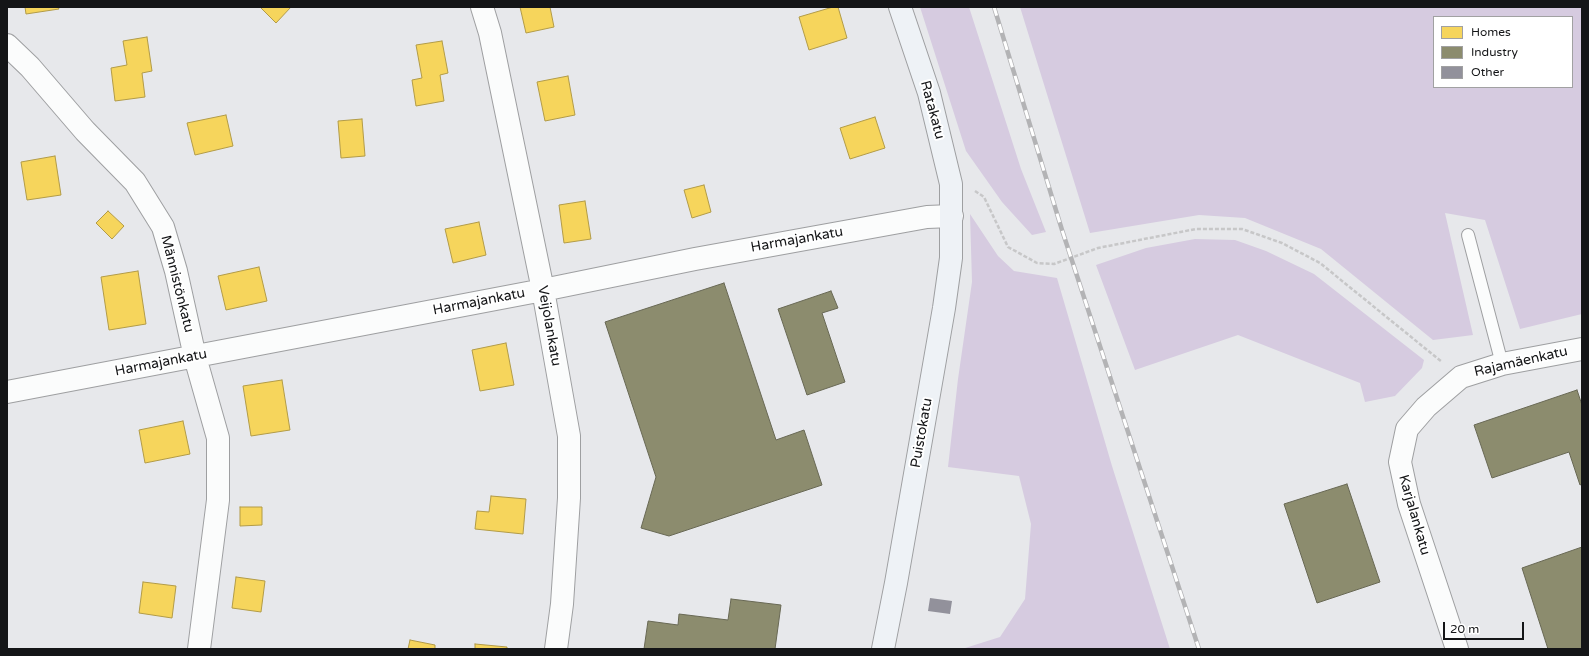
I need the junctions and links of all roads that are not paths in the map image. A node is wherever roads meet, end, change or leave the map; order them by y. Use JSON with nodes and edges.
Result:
{"nodes":[{"id":1,"x":482,"y":7,"type":"edge"},
{"id":2,"x":900,"y":7,"type":"edge"},
{"id":3,"x":7,"y":45,"type":"edge"},
{"id":4,"x":952,"y":216,"type":"junction"},
{"id":5,"x":1468,"y":234,"type":"dead end"},
{"id":6,"x":543,"y":290,"type":"junction"},
{"id":7,"x":1582,"y":349,"type":"edge"},
{"id":8,"x":195,"y":357,"type":"junction"},
{"id":9,"x":1502,"y":364,"type":"junction"},
{"id":10,"x":1461,"y":377,"type":"joint"},
{"id":11,"x":7,"y":392,"type":"edge"},
{"id":12,"x":199,"y":649,"type":"edge"},
{"id":13,"x":556,"y":649,"type":"edge"},
{"id":14,"x":883,"y":649,"type":"edge"},
{"id":15,"x":1457,"y":649,"type":"edge"}],
"edges":[{"from":1,"to":6,"type":"street","name":"Veijolankatu"},
{"from":2,"to":4,"type":"street","name":"Ratakatu"},
{"from":3,"to":8,"type":"street","name":"Männistönkatu"},
{"from":4,"to":6,"type":"street","name":"Harmajankatu"},
{"from":4,"to":14,"type":"street","name":"Puistokatu"},
{"from":5,"to":9,"type":"lane"},
{"from":6,"to":8,"type":"street","name":"Harmajankatu"},
{"from":6,"to":13,"type":"street","name":"Veijolankatu"},
{"from":7,"to":9,"type":"street","name":"Rajamäenkatu"},
{"from":8,"to":11,"type":"street","name":"Harmajankatu"},
{"from":8,"to":12,"type":"street","name":"Männistönkatu"},
{"from":9,"to":10,"type":"street","name":"Rajamäenkatu"},
{"from":10,"to":15,"type":"street","name":"Karjalankatu"}]}
